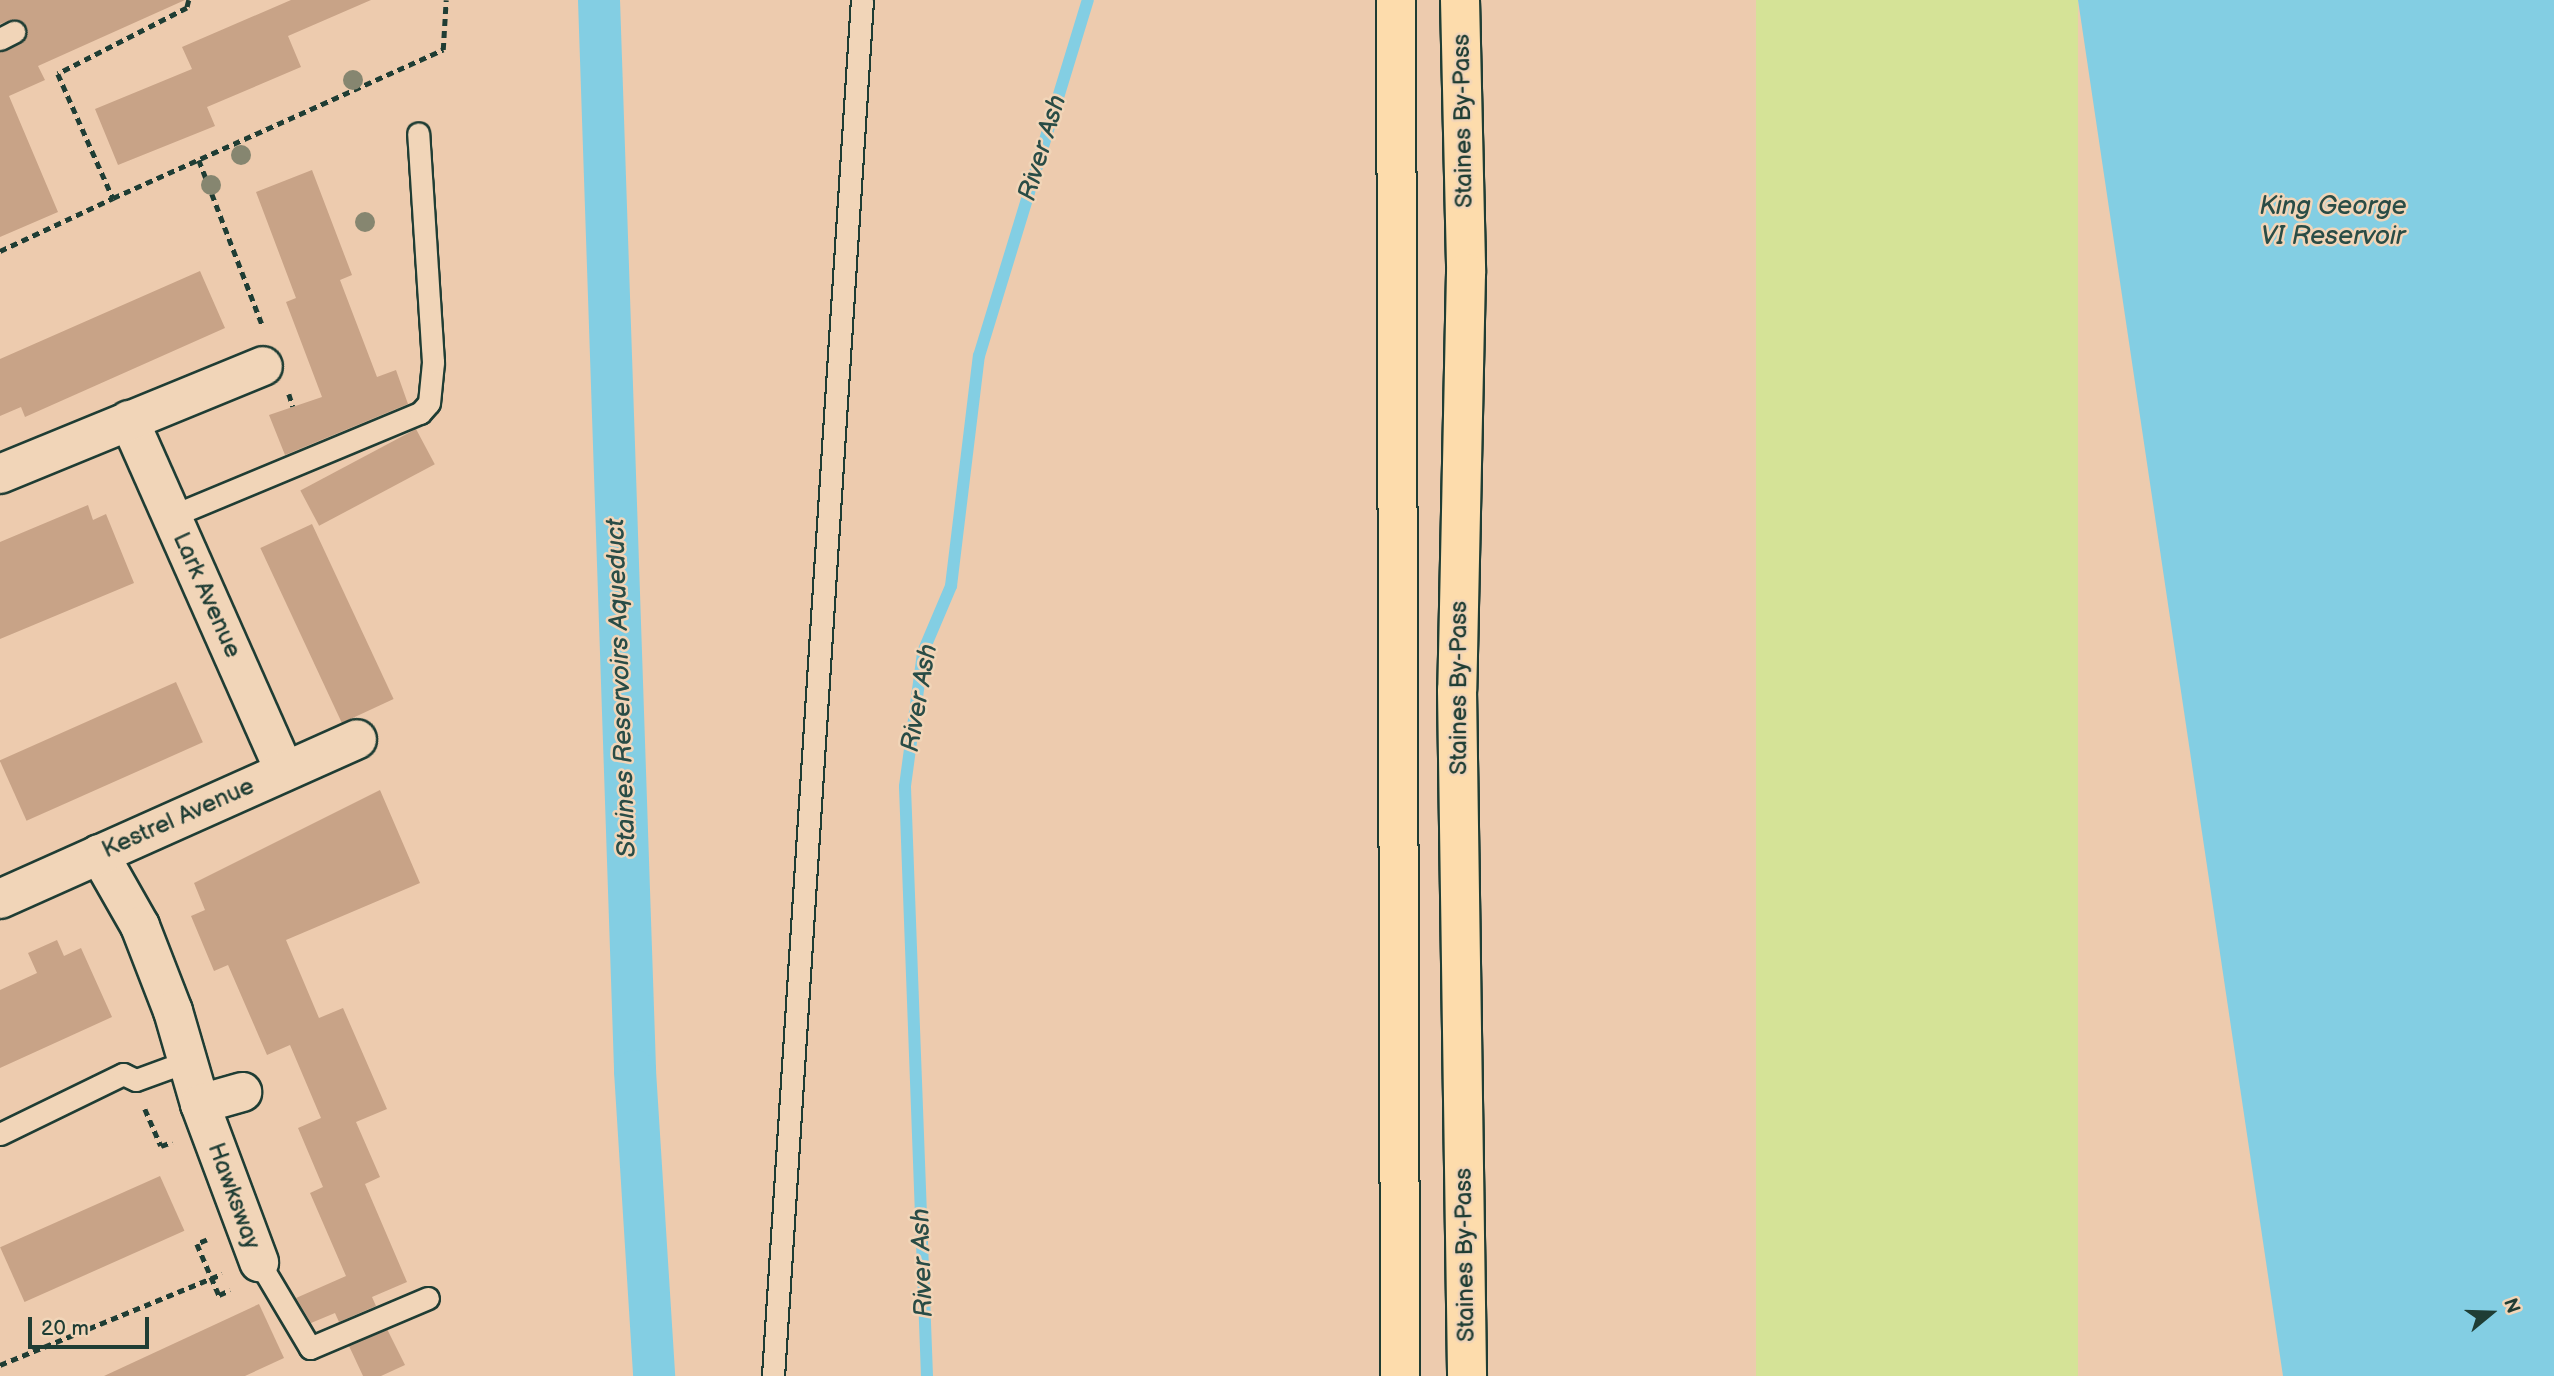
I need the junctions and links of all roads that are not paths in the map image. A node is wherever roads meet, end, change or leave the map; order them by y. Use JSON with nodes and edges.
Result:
{"nodes":[{"id":1,"x":862,"y":0,"type":"edge"},
{"id":2,"x":1396,"y":0,"type":"edge"},
{"id":3,"x":1460,"y":0,"type":"edge"},
{"id":4,"x":418,"y":133,"type":"dead end"},
{"id":5,"x":271,"y":361,"type":"road end"},
{"id":6,"x":129,"y":420,"type":"junction"},
{"id":7,"x":0,"y":474,"type":"edge"},
{"id":8,"x":172,"y":516,"type":"junction"},
{"id":9,"x":357,"y":739,"type":"dead end"},
{"id":10,"x":284,"y":770,"type":"junction"},
{"id":11,"x":99,"y":854,"type":"junction"},
{"id":12,"x":0,"y":899,"type":"edge"},
{"id":13,"x":178,"y":1065,"type":"junction"},
{"id":14,"x":242,"y":1092,"type":"dead end"},
{"id":15,"x":193,"y":1121,"type":"junction"},
{"id":16,"x":0,"y":1134,"type":"edge"},
{"id":17,"x":264,"y":1267,"type":"joint"},
{"id":18,"x":428,"y":1298,"type":"dead end"},
{"id":19,"x":773,"y":1376,"type":"edge"},
{"id":20,"x":1399,"y":1376,"type":"edge"},
{"id":21,"x":1467,"y":1376,"type":"edge"}],
"edges":[{"from":1,"to":19,"type":"lane"},
{"from":2,"to":20,"type":"highway"},
{"from":3,"to":21,"type":"highway","name":"Staines By-Pass"},
{"from":4,"to":8,"type":"lane"},
{"from":5,"to":6,"type":"street"},
{"from":6,"to":7,"type":"street"},
{"from":6,"to":8,"type":"street","name":"Lark Avenue"},
{"from":8,"to":10,"type":"street","name":"Lark Avenue"},
{"from":9,"to":10,"type":"street","name":"Kestrel Avenue"},
{"from":10,"to":11,"type":"street","name":"Kestrel Avenue"},
{"from":11,"to":12,"type":"street","name":"Kestrel Avenue"},
{"from":11,"to":13,"type":"street","name":"Hawksway"},
{"from":13,"to":15,"type":"street","name":"Hawksway"},
{"from":13,"to":16,"type":"lane"},
{"from":14,"to":15,"type":"street"},
{"from":15,"to":17,"type":"street","name":"Hawksway"},
{"from":17,"to":18,"type":"lane"}]}
